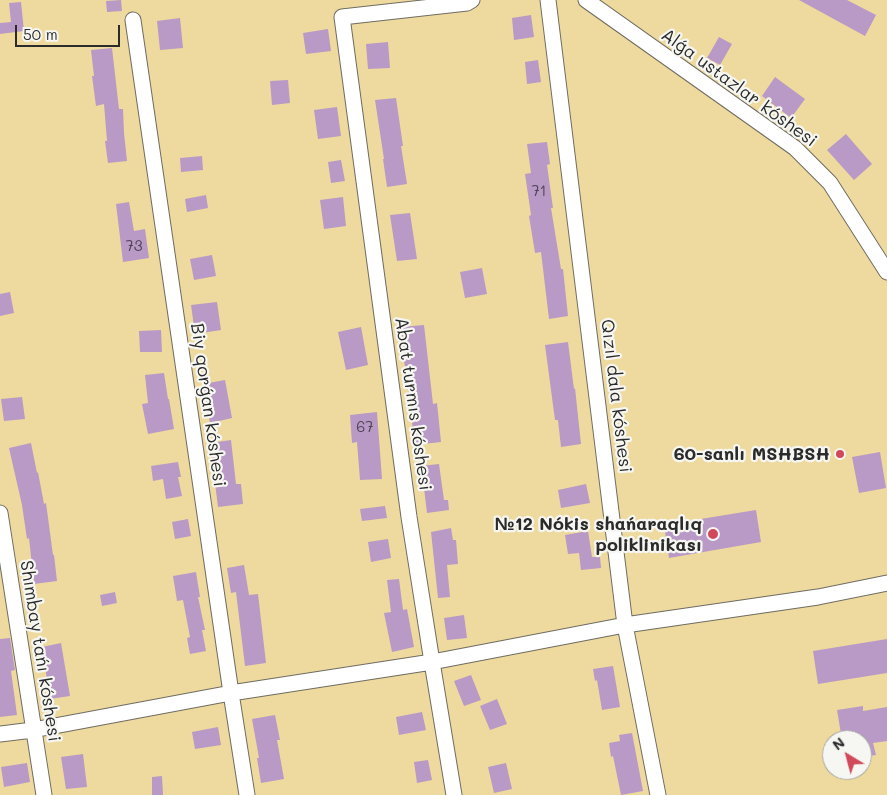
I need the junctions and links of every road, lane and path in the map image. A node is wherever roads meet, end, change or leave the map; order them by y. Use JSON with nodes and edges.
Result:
{"nodes":[{"id":1,"x":472,"y":0,"type":"edge"},
{"id":2,"x":548,"y":0,"type":"edge"},
{"id":3,"x":586,"y":0,"type":"edge"},
{"id":4,"x":133,"y":20,"type":"dead end"},
{"id":5,"x":887,"y":272,"type":"edge"},
{"id":6,"x":0,"y":513,"type":"edge"},
{"id":7,"x":887,"y":582,"type":"edge"},
{"id":8,"x":625,"y":625,"type":"junction"},
{"id":9,"x":432,"y":662,"type":"junction"},
{"id":10,"x":231,"y":693,"type":"junction"},
{"id":11,"x":33,"y":730,"type":"junction"},
{"id":12,"x":0,"y":734,"type":"edge"},
{"id":13,"x":44,"y":795,"type":"edge"},
{"id":14,"x":247,"y":795,"type":"edge"},
{"id":15,"x":454,"y":795,"type":"edge"},
{"id":16,"x":658,"y":795,"type":"edge"}],
"edges":[{"from":1,"to":9,"type":"street","name":"Abat turmıs kóshesi"},
{"from":2,"to":8,"type":"street","name":"Qızıl dala kóshesi"},
{"from":3,"to":5,"type":"street","name":"Alǵa ustazlar kóshesi"},
{"from":4,"to":10,"type":"street","name":"Biy qorǵan kóshesi"},
{"from":6,"to":11,"type":"street","name":"Shımbay tańı kóshesi"},
{"from":7,"to":8,"type":"street"},
{"from":8,"to":9,"type":"street"},
{"from":8,"to":16,"type":"street","name":"Qızıl dala kóshesi"},
{"from":9,"to":10,"type":"street"},
{"from":9,"to":15,"type":"street","name":"Abat turmıs kóshesi"},
{"from":10,"to":11,"type":"street"},
{"from":10,"to":14,"type":"street","name":"Biy qorǵan kóshesi"},
{"from":11,"to":12,"type":"street"},
{"from":11,"to":13,"type":"street","name":"Shımbay tańı kóshesi"}]}
